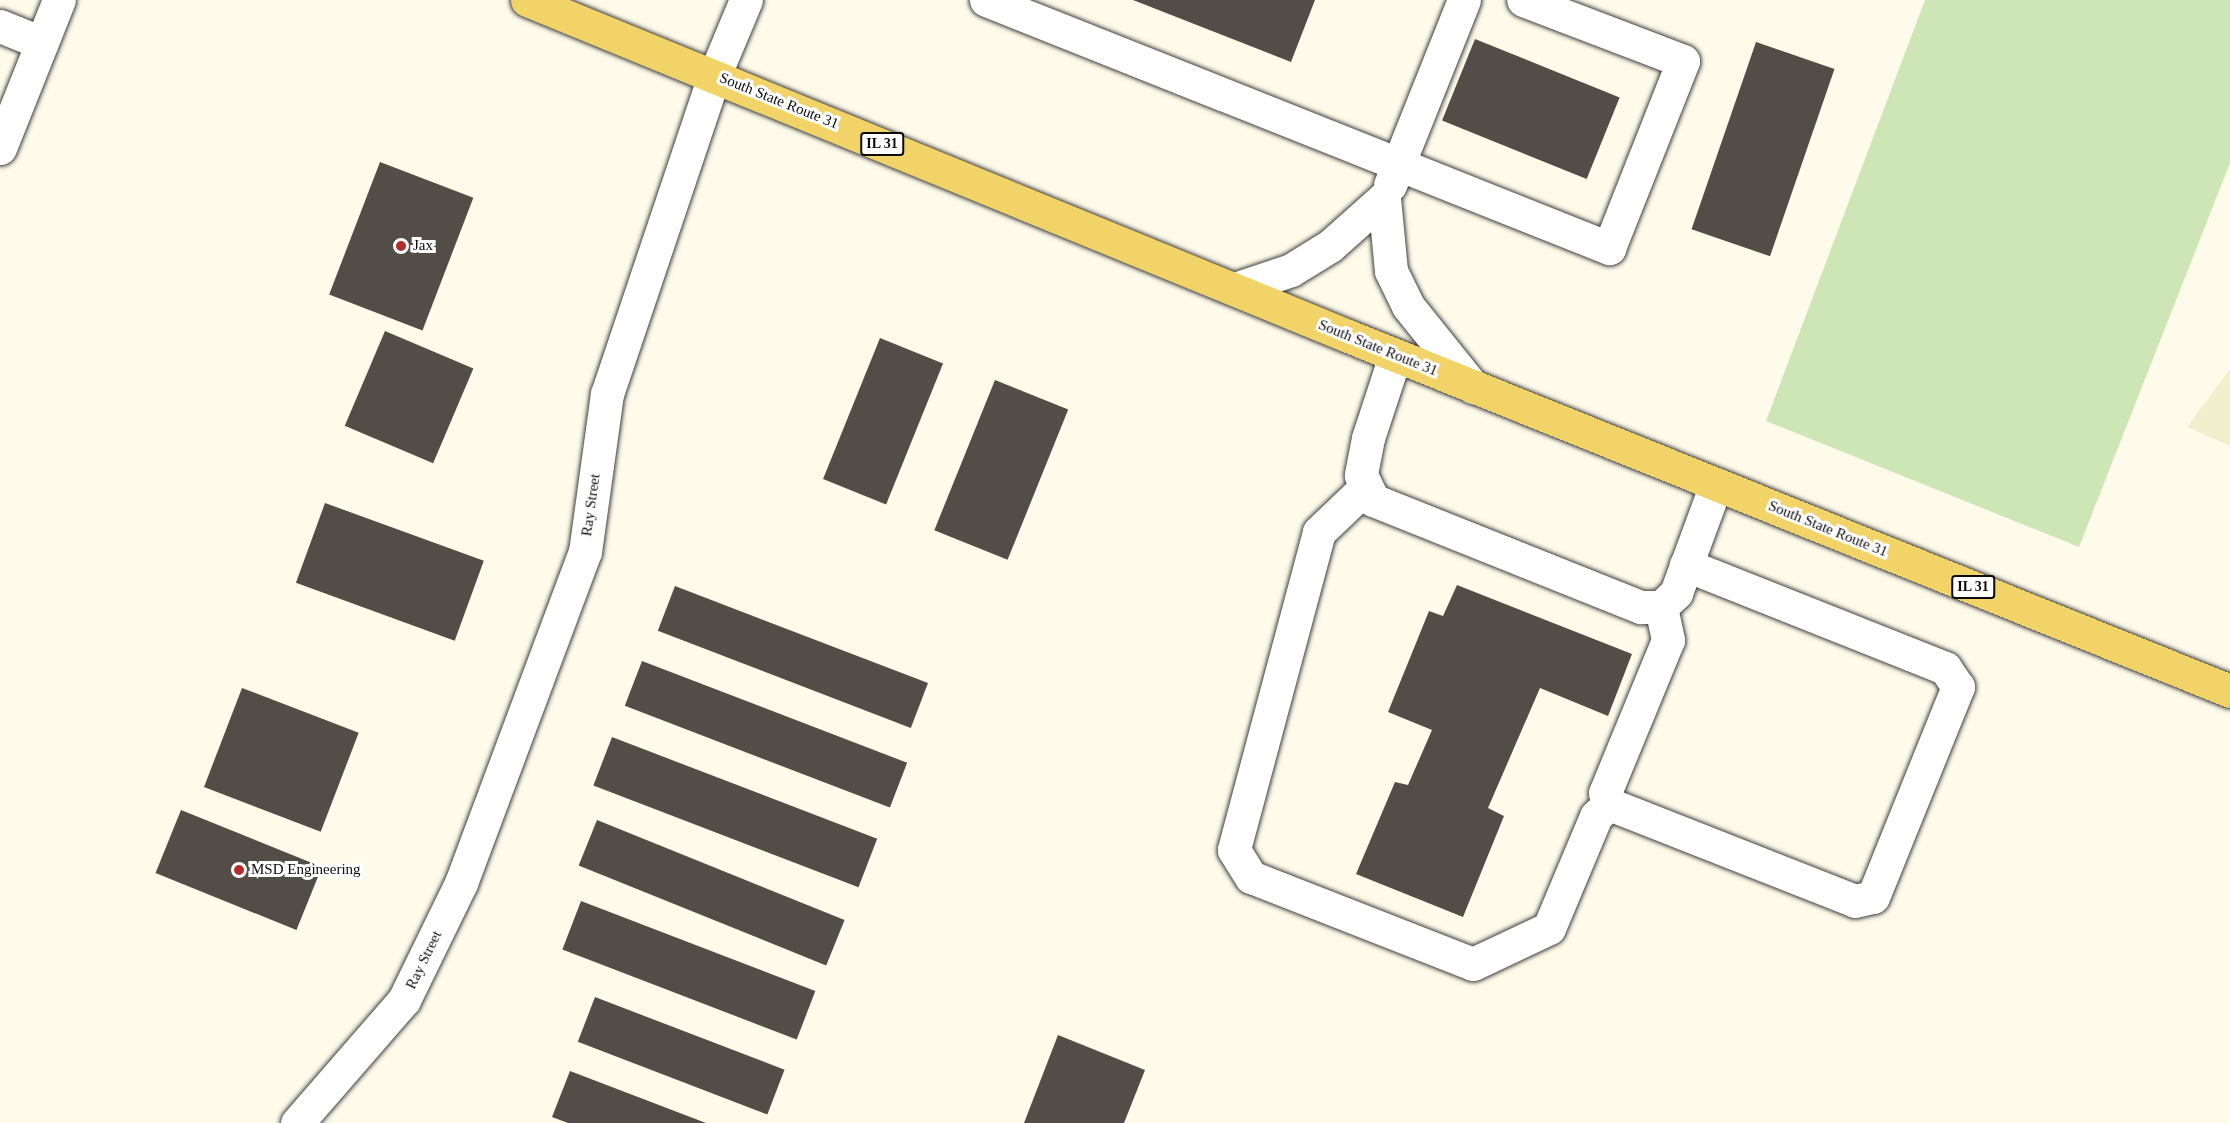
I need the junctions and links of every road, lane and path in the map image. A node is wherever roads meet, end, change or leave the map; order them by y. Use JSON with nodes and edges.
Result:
{"nodes":[{"id":1,"x":59,"y":0,"type":"edge"},
{"id":2,"x":528,"y":0,"type":"edge"},
{"id":3,"x":746,"y":0,"type":"edge"},
{"id":4,"x":986,"y":0,"type":"edge"},
{"id":5,"x":1464,"y":0,"type":"edge"},
{"id":6,"x":1523,"y":0,"type":"edge"},
{"id":7,"x":0,"y":26,"type":"edge"},
{"id":8,"x":42,"y":43,"type":"junction"},
{"id":9,"x":715,"y":74,"type":"junction"},
{"id":10,"x":0,"y":148,"type":"edge"},
{"id":11,"x":1399,"y":164,"type":"junction"},
{"id":12,"x":1384,"y":198,"type":"junction"},
{"id":13,"x":1235,"y":290,"type":"junction"},
{"id":14,"x":1395,"y":356,"type":"junction"},
{"id":15,"x":1473,"y":387,"type":"junction"},
{"id":16,"x":1716,"y":484,"type":"junction"},
{"id":17,"x":1365,"y":488,"type":"junction"},
{"id":18,"x":1686,"y":565,"type":"junction"},
{"id":19,"x":1661,"y":607,"type":"junction"},
{"id":20,"x":2230,"y":690,"type":"edge"},
{"id":21,"x":1609,"y":804,"type":"junction"},
{"id":22,"x":297,"y":1123,"type":"edge"}],
"edges":[{"from":1,"to":8,"type":"street"},
{"from":2,"to":9,"type":"main road","name":"South State Route 31","number":"IL 31"},
{"from":3,"to":9,"type":"street","name":"Ray Street"},
{"from":4,"to":11,"type":"street"},
{"from":5,"to":11,"type":"street"},
{"from":6,"to":11,"type":"street"},
{"from":7,"to":8,"type":"street"},
{"from":8,"to":10,"type":"street"},
{"from":9,"to":13,"type":"main road","name":"South State Route 31","number":"IL 31"},
{"from":9,"to":22,"type":"street","name":"Ray Street"},
{"from":11,"to":12,"type":"street"},
{"from":12,"to":13,"type":"street"},
{"from":12,"to":15,"type":"street"},
{"from":13,"to":14,"type":"main road","name":"South State Route 31","number":"IL 31"},
{"from":14,"to":15,"type":"main road","name":"South State Route 31","number":"IL 31"},
{"from":14,"to":17,"type":"street"},
{"from":15,"to":16,"type":"main road","name":"South State Route 31","number":"IL 31"},
{"from":16,"to":18,"type":"street"},
{"from":16,"to":20,"type":"main road","name":"South State Route 31","number":"IL 31"},
{"from":17,"to":19,"type":"street"},
{"from":17,"to":21,"type":"street"},
{"from":18,"to":19,"type":"street"},
{"from":18,"to":21,"type":"street"},
{"from":19,"to":21,"type":"street"}]}
